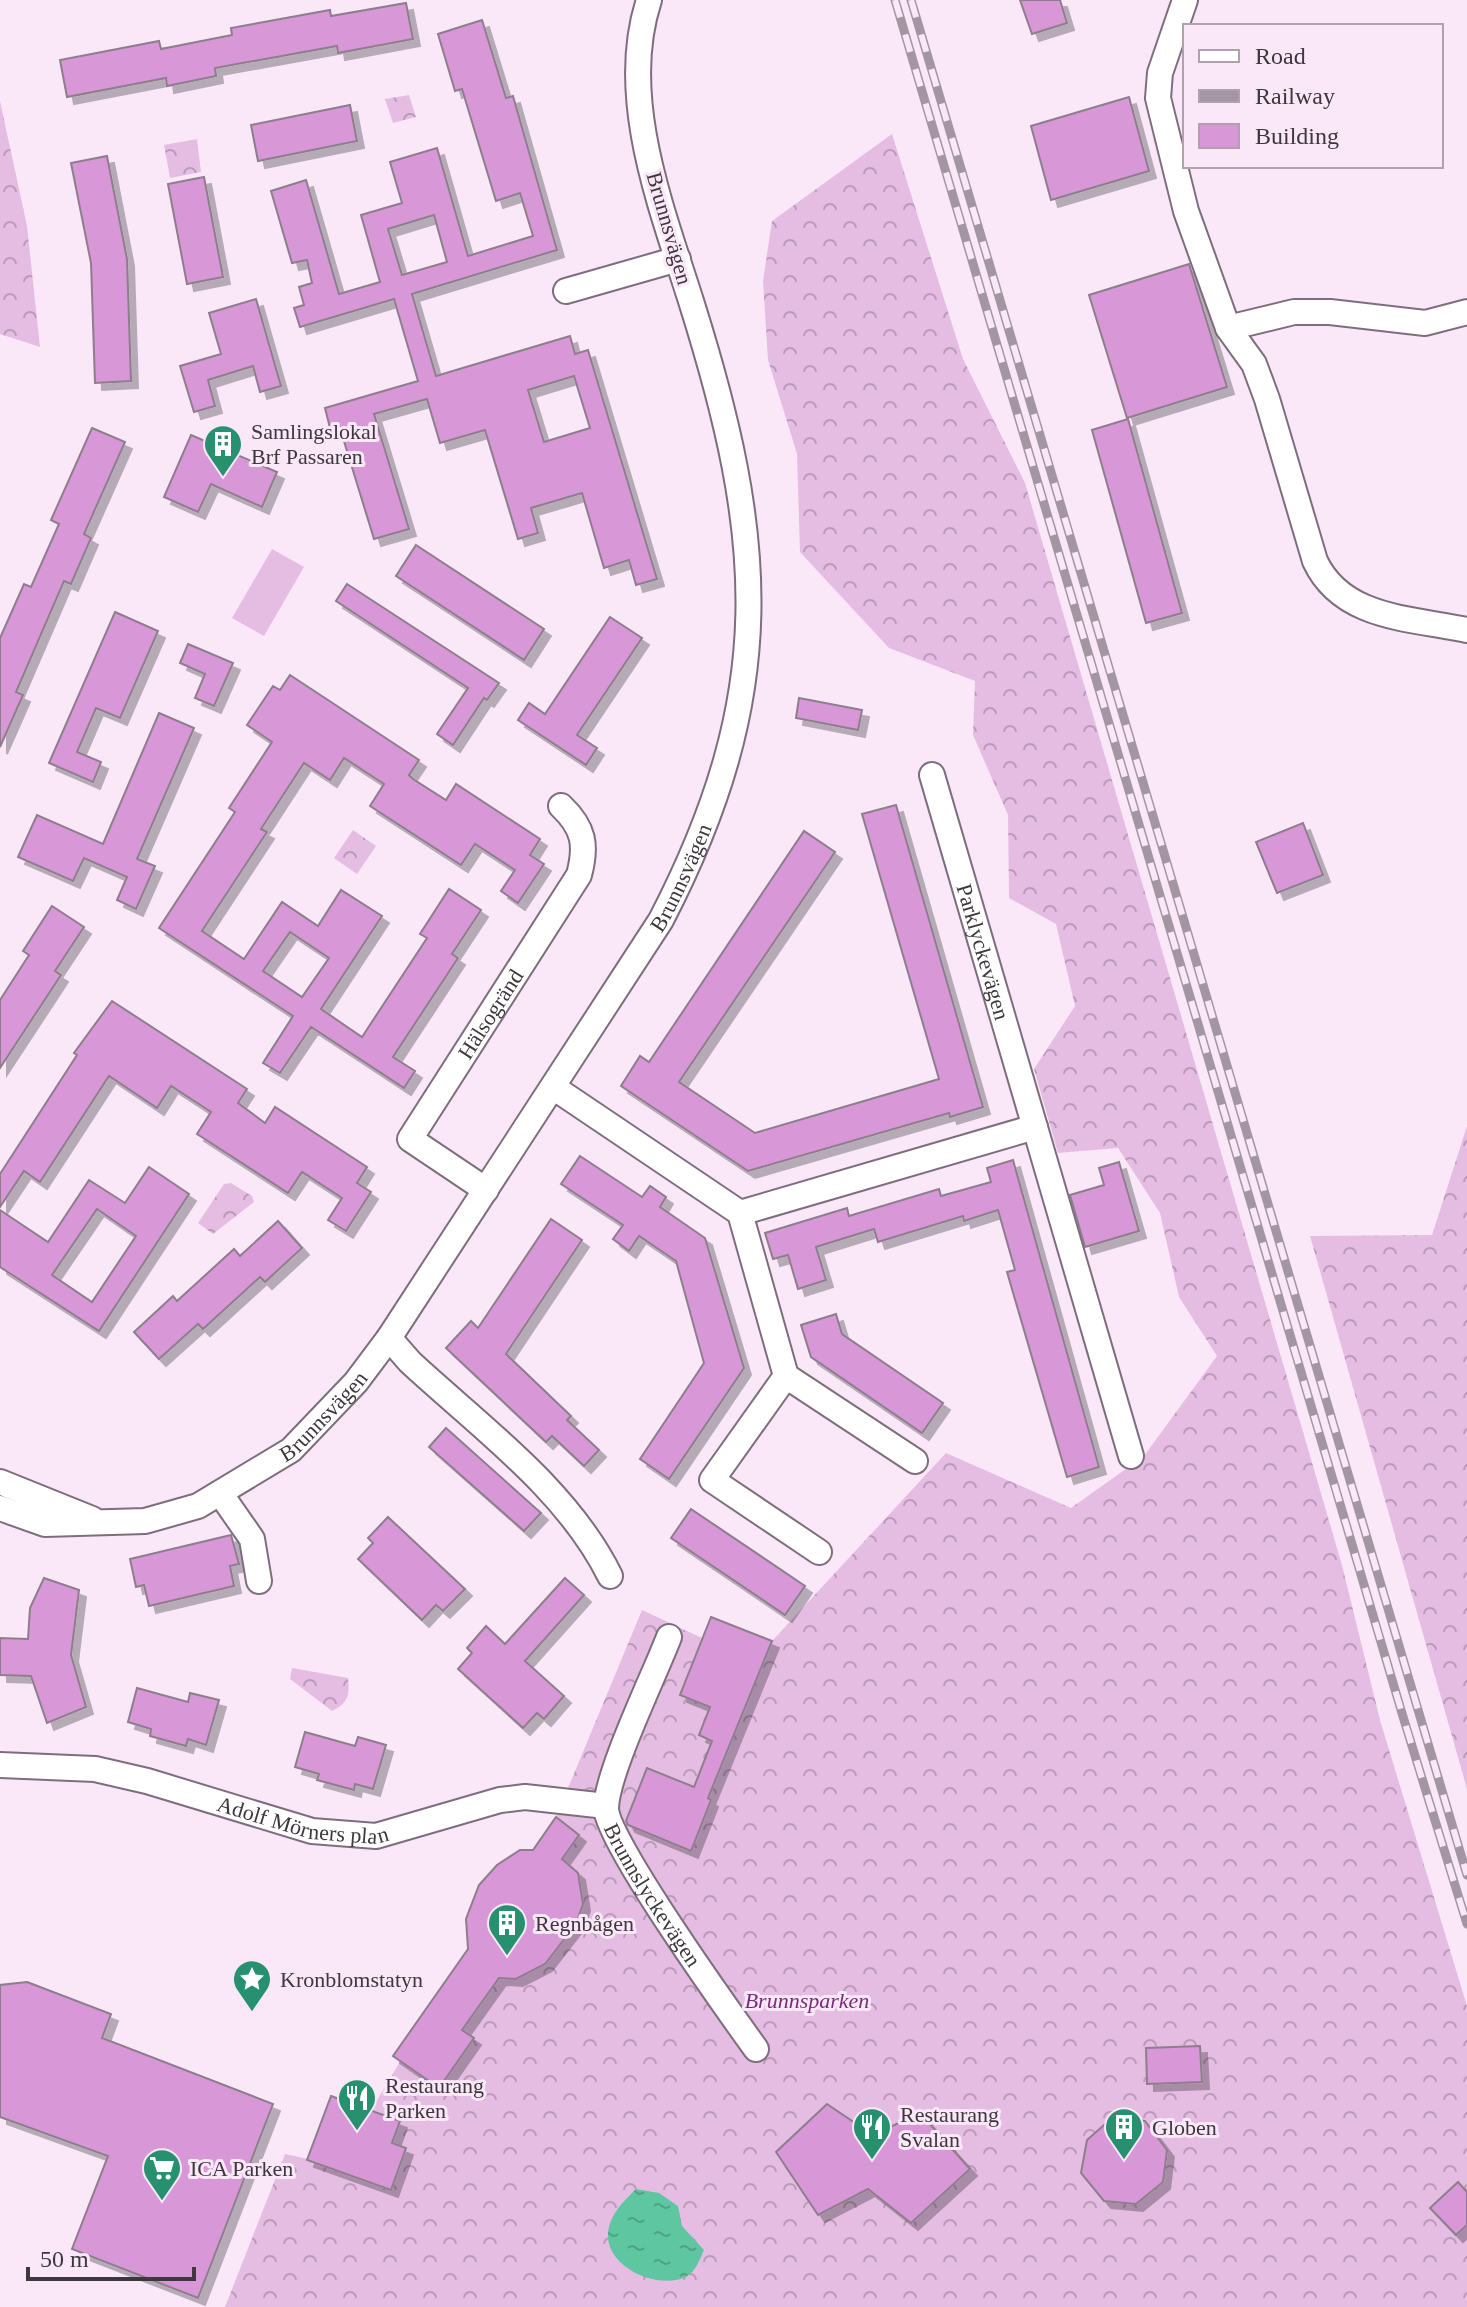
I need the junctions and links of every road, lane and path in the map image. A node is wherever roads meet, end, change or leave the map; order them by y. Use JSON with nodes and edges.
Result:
{"nodes":[{"id":1,"x":649,"y":0,"type":"edge"},
{"id":2,"x":1185,"y":0,"type":"edge"},
{"id":3,"x":678,"y":259,"type":"junction"},
{"id":4,"x":566,"y":291,"type":"dead end"},
{"id":5,"x":1467,"y":312,"type":"edge"},
{"id":6,"x":1228,"y":328,"type":"junction"},
{"id":7,"x":1467,"y":630,"type":"edge"},
{"id":8,"x":932,"y":775,"type":"dead end"},
{"id":9,"x":561,"y":806,"type":"dead end"},
{"id":10,"x":553,"y":1087,"type":"junction"},
{"id":11,"x":1035,"y":1127,"type":"junction"},
{"id":12,"x":486,"y":1190,"type":"junction"},
{"id":13,"x":740,"y":1213,"type":"junction"},
{"id":14,"x":389,"y":1338,"type":"junction"},
{"id":15,"x":786,"y":1376,"type":"junction"},
{"id":16,"x":1131,"y":1456,"type":"dead end"},
{"id":17,"x":915,"y":1461,"type":"dead end"},
{"id":18,"x":0,"y":1482,"type":"edge"},
{"id":19,"x":220,"y":1493,"type":"junction"},
{"id":20,"x":0,"y":1508,"type":"edge"},
{"id":21,"x":97,"y":1522,"type":"junction"},
{"id":22,"x":819,"y":1552,"type":"dead end"},
{"id":23,"x":610,"y":1576,"type":"dead end"},
{"id":24,"x":259,"y":1581,"type":"dead end"},
{"id":25,"x":669,"y":1637,"type":"dead end"},
{"id":26,"x":0,"y":1765,"type":"edge"},
{"id":27,"x":606,"y":1806,"type":"junction"},
{"id":28,"x":756,"y":2049,"type":"dead end"}],
"edges":[{"from":1,"to":3,"type":"street","name":"Brunnsvägen"},
{"from":2,"to":6,"type":"street"},
{"from":3,"to":4,"type":"street"},
{"from":3,"to":10,"type":"street","name":"Brunnsvägen"},
{"from":5,"to":6,"type":"street"},
{"from":6,"to":7,"type":"street"},
{"from":8,"to":11,"type":"street","name":"Parklyckevägen"},
{"from":9,"to":12,"type":"street","name":"Hälsogränd"},
{"from":10,"to":12,"type":"street","name":"Brunnsvägen"},
{"from":10,"to":13,"type":"street"},
{"from":11,"to":13,"type":"street"},
{"from":11,"to":16,"type":"street","name":"Parklyckevägen"},
{"from":12,"to":14,"type":"street","name":"Brunnsvägen"},
{"from":13,"to":15,"type":"street"},
{"from":14,"to":19,"type":"street","name":"Brunnsvägen"},
{"from":14,"to":23,"type":"street"},
{"from":15,"to":17,"type":"street"},
{"from":15,"to":22,"type":"street"},
{"from":18,"to":21,"type":"street","name":"Brunnsvägen"},
{"from":19,"to":21,"type":"street","name":"Brunnsvägen"},
{"from":19,"to":24,"type":"street"},
{"from":20,"to":21,"type":"street","name":"Brunnsvägen"},
{"from":25,"to":27,"type":"street","name":"Brunnslyckevägen"},
{"from":26,"to":27,"type":"street","name":"Adolf Mörners plan"},
{"from":27,"to":28,"type":"street","name":"Brunnslyckevägen"}]}
